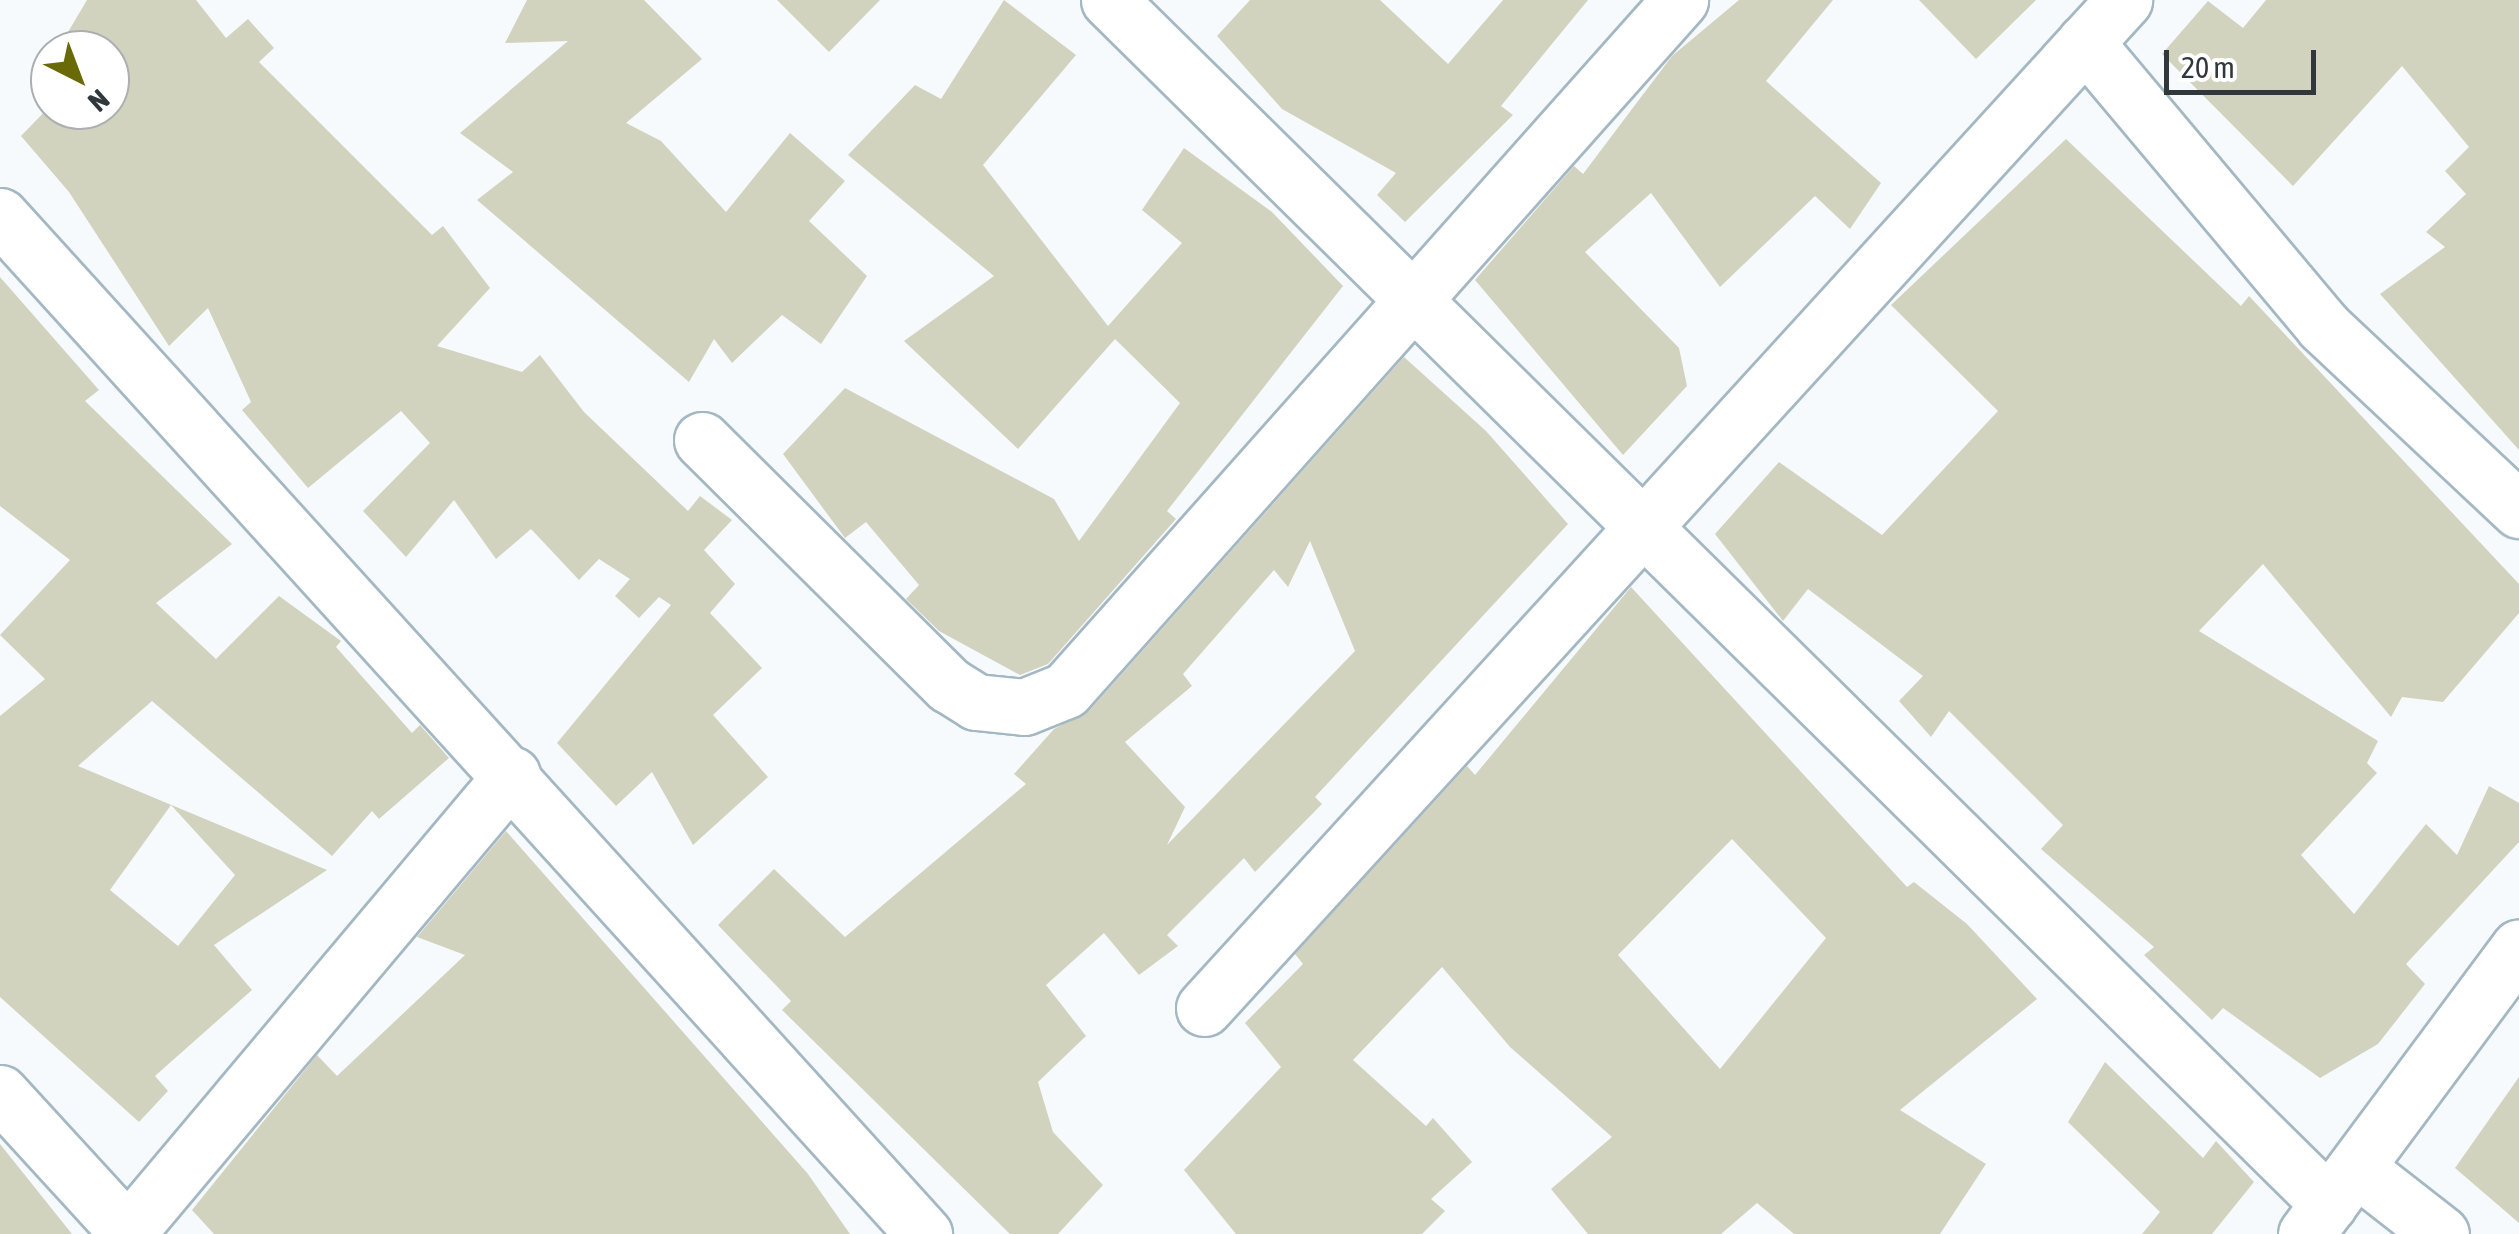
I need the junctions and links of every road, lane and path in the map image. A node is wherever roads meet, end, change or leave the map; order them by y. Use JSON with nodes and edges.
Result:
{"nodes":[{"id":1,"x":1109,"y":0,"type":"edge"},
{"id":2,"x":1680,"y":0,"type":"edge"},
{"id":3,"x":2093,"y":18,"type":"edge"},
{"id":4,"x":0,"y":216,"type":"edge"},
{"id":5,"x":1418,"y":298,"type":"junction"},
{"id":6,"x":702,"y":440,"type":"dead end"},
{"id":7,"x":2519,"y":510,"type":"edge"},
{"id":8,"x":1640,"y":533,"type":"junction"},
{"id":9,"x":512,"y":776,"type":"junction"},
{"id":10,"x":2519,"y":948,"type":"edge"},
{"id":11,"x":1204,"y":1008,"type":"dead end"},
{"id":12,"x":0,"y":1093,"type":"edge"},
{"id":13,"x":2331,"y":1203,"type":"edge"},
{"id":14,"x":128,"y":1233,"type":"edge"},
{"id":15,"x":924,"y":1234,"type":"edge"},
{"id":16,"x":2441,"y":1234,"type":"edge"}],
"edges":[{"from":1,"to":5,"type":"street"},
{"from":2,"to":5,"type":"street"},
{"from":3,"to":7,"type":"street"},
{"from":3,"to":8,"type":"street"},
{"from":4,"to":9,"type":"street"},
{"from":5,"to":6,"type":"street"},
{"from":5,"to":8,"type":"street"},
{"from":8,"to":11,"type":"street"},
{"from":8,"to":13,"type":"street"},
{"from":9,"to":14,"type":"street"},
{"from":9,"to":15,"type":"street"},
{"from":10,"to":13,"type":"street"},
{"from":12,"to":14,"type":"street"},
{"from":13,"to":16,"type":"street"}]}
